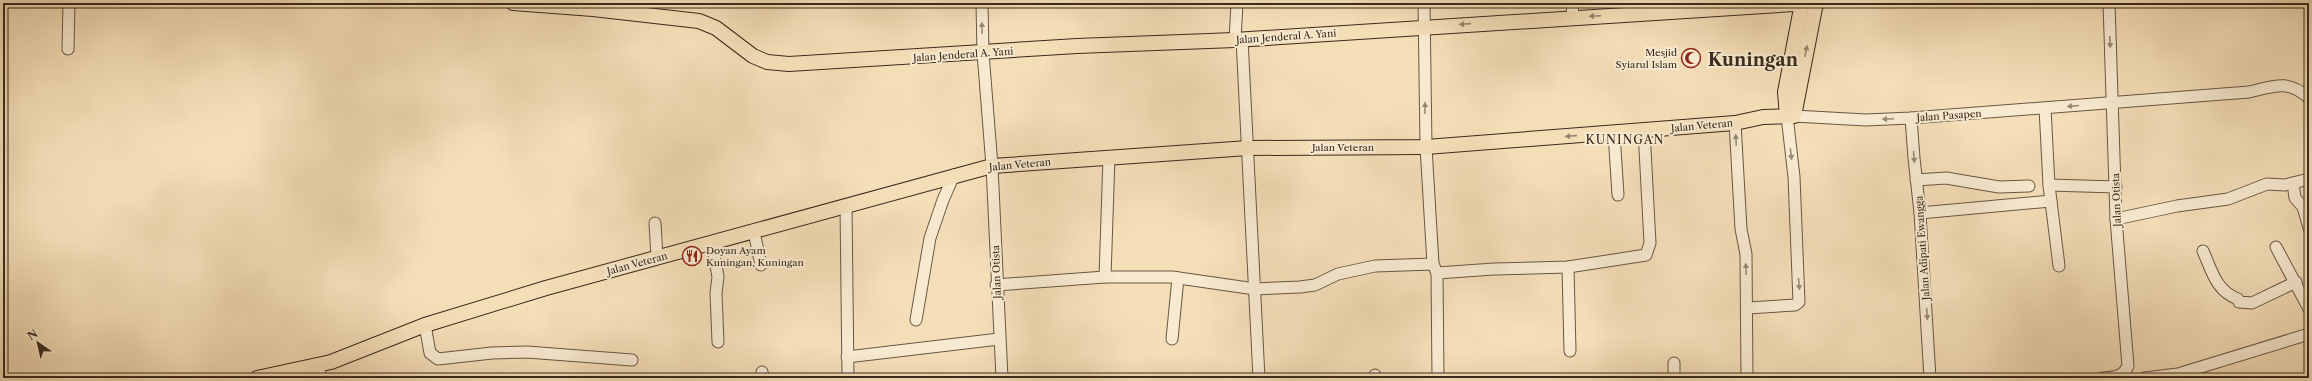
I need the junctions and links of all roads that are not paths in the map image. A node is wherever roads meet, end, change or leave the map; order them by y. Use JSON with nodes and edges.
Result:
{"nodes":[{"id":1,"x":69,"y":3,"type":"edge"},
{"id":2,"x":513,"y":3,"type":"edge"},
{"id":3,"x":982,"y":3,"type":"edge"},
{"id":4,"x":1237,"y":3,"type":"edge"},
{"id":5,"x":1424,"y":3,"type":"edge"},
{"id":6,"x":1802,"y":3,"type":"edge"},
{"id":7,"x":1810,"y":3,"type":"edge"},
{"id":8,"x":1816,"y":3,"type":"edge"},
{"id":9,"x":2109,"y":3,"type":"edge"},
{"id":10,"x":1671,"y":7,"type":"edge"},
{"id":11,"x":1573,"y":10,"type":"edge"},
{"id":12,"x":1425,"y":26,"type":"junction"},
{"id":13,"x":1238,"y":39,"type":"junction"},
{"id":14,"x":68,"y":49,"type":"dead end"},
{"id":15,"x":983,"y":53,"type":"junction"},
{"id":16,"x":2309,"y":98,"type":"edge"},
{"id":17,"x":2112,"y":103,"type":"junction"},
{"id":18,"x":2045,"y":108,"type":"junction"},
{"id":19,"x":1790,"y":116,"type":"junction"},
{"id":20,"x":1912,"y":118,"type":"junction"},
{"id":21,"x":1735,"y":122,"type":"junction"},
{"id":22,"x":1644,"y":130,"type":"junction"},
{"id":23,"x":1614,"y":133,"type":"junction"},
{"id":24,"x":1426,"y":147,"type":"junction"},
{"id":25,"x":1248,"y":148,"type":"junction"},
{"id":26,"x":1109,"y":157,"type":"junction"},
{"id":27,"x":992,"y":166,"type":"junction"},
{"id":28,"x":954,"y":175,"type":"junction"},
{"id":29,"x":2309,"y":179,"type":"edge"},
{"id":30,"x":1916,"y":180,"type":"junction"},
{"id":31,"x":2293,"y":183,"type":"junction"},
{"id":32,"x":2050,"y":185,"type":"junction"},
{"id":33,"x":2029,"y":186,"type":"dead end"},
{"id":34,"x":2116,"y":187,"type":"junction"},
{"id":35,"x":1618,"y":195,"type":"dead end"},
{"id":36,"x":2051,"y":201,"type":"junction"},
{"id":37,"x":846,"y":205,"type":"junction"},
{"id":38,"x":1920,"y":213,"type":"junction"},
{"id":39,"x":2116,"y":219,"type":"junction"},
{"id":40,"x":655,"y":223,"type":"dead end"},
{"id":41,"x":2309,"y":228,"type":"edge"},
{"id":42,"x":754,"y":232,"type":"junction"},
{"id":43,"x":712,"y":243,"type":"junction"},
{"id":44,"x":2276,"y":247,"type":"dead end"},
{"id":45,"x":2203,"y":251,"type":"dead end"},
{"id":46,"x":657,"y":257,"type":"junction"},
{"id":47,"x":761,"y":265,"type":"dead end"},
{"id":48,"x":2059,"y":266,"type":"dead end"},
{"id":49,"x":1568,"y":267,"type":"junction"},
{"id":50,"x":1435,"y":269,"type":"junction"},
{"id":51,"x":1105,"y":277,"type":"junction"},
{"id":52,"x":1178,"y":278,"type":"junction"},
{"id":53,"x":2296,"y":282,"type":"junction"},
{"id":54,"x":996,"y":285,"type":"junction"},
{"id":55,"x":1255,"y":289,"type":"junction"},
{"id":56,"x":2306,"y":293,"type":"edge"},
{"id":57,"x":1748,"y":308,"type":"junction"},
{"id":58,"x":2309,"y":309,"type":"edge"},
{"id":59,"x":916,"y":320,"type":"dead end"},
{"id":60,"x":424,"y":325,"type":"junction"},
{"id":61,"x":2309,"y":334,"type":"edge"},
{"id":62,"x":999,"y":339,"type":"junction"},
{"id":63,"x":1172,"y":339,"type":"dead end"},
{"id":64,"x":718,"y":342,"type":"dead end"},
{"id":65,"x":1570,"y":351,"type":"dead end"},
{"id":66,"x":847,"y":357,"type":"junction"},
{"id":67,"x":632,"y":360,"type":"dead end"},
{"id":68,"x":1674,"y":363,"type":"dead end"},
{"id":69,"x":320,"y":372,"type":"edge"},
{"id":70,"x":2125,"y":376,"type":"edge"},
{"id":71,"x":257,"y":378,"type":"edge"},
{"id":72,"x":848,"y":378,"type":"edge"},
{"id":73,"x":1002,"y":378,"type":"edge"},
{"id":74,"x":1259,"y":378,"type":"edge"},
{"id":75,"x":1438,"y":378,"type":"edge"},
{"id":76,"x":1674,"y":378,"type":"edge"},
{"id":77,"x":1747,"y":378,"type":"edge"},
{"id":78,"x":1930,"y":378,"type":"edge"},
{"id":79,"x":2102,"y":378,"type":"edge"},
{"id":80,"x":2145,"y":378,"type":"edge"}],
"edges":[{"from":1,"to":14,"type":"street"},
{"from":2,"to":15,"type":"main road","name":"Jalan Jenderal A. Yani"},
{"from":15,"to":3,"type":"street","name":"Jalan Otista","one_way":true},
{"from":4,"to":13,"type":"street"},
{"from":5,"to":12,"type":"street"},
{"from":6,"to":7,"type":"main road","name":"Jalan Jenderal A. Yani"},
{"from":6,"to":10,"type":"main road","name":"Jalan Jenderal A. Yani"},
{"from":6,"to":19,"type":"main road"},
{"from":19,"to":8,"type":"main road","one_way":true},
{"from":9,"to":17,"type":"street","name":"Jalan Otista","one_way":true},
{"from":10,"to":11,"type":"main road","name":"Jalan Jenderal A. Yani","one_way":true},
{"from":11,"to":12,"type":"main road","name":"Jalan Jenderal A. Yani","one_way":true},
{"from":12,"to":13,"type":"main road","name":"Jalan Jenderal A. Yani"},
{"from":24,"to":12,"type":"street","one_way":true},
{"from":13,"to":15,"type":"main road","name":"Jalan Jenderal A. Yani"},
{"from":13,"to":25,"type":"street"},
{"from":15,"to":27,"type":"street","name":"Jalan Otista"},
{"from":16,"to":17,"type":"street","name":"Jalan Pasapen"},
{"from":17,"to":18,"type":"street","name":"Jalan Pasapen","one_way":true},
{"from":17,"to":34,"type":"street","name":"Jalan Otista"},
{"from":18,"to":20,"type":"street","name":"Jalan Pasapen"},
{"from":18,"to":32,"type":"street"},
{"from":20,"to":19,"type":"street","name":"Jalan Pasapen","one_way":true},
{"from":19,"to":21,"type":"main road","name":"Jalan Veteran"},
{"from":19,"to":57,"type":"street","one_way":true},
{"from":20,"to":30,"type":"street","name":"Jalan Adipati Ewangga","one_way":true},
{"from":21,"to":22,"type":"main road","name":"Jalan Veteran"},
{"from":57,"to":21,"type":"street","one_way":true},
{"from":22,"to":23,"type":"main road","name":"Jalan Veteran"},
{"from":22,"to":49,"type":"street"},
{"from":23,"to":24,"type":"main road","name":"Jalan Veteran","one_way":true},
{"from":23,"to":35,"type":"street"},
{"from":24,"to":25,"type":"main road","name":"Jalan Veteran"},
{"from":24,"to":50,"type":"street"},
{"from":25,"to":26,"type":"main road","name":"Jalan Veteran"},
{"from":25,"to":55,"type":"street"},
{"from":26,"to":27,"type":"main road","name":"Jalan Veteran"},
{"from":26,"to":51,"type":"street"},
{"from":27,"to":28,"type":"main road","name":"Jalan Veteran"},
{"from":27,"to":54,"type":"street","name":"Jalan Otista"},
{"from":28,"to":37,"type":"main road","name":"Jalan Veteran"},
{"from":28,"to":59,"type":"street"},
{"from":29,"to":31,"type":"street"},
{"from":30,"to":33,"type":"street"},
{"from":30,"to":38,"type":"street","name":"Jalan Adipati Ewangga"},
{"from":31,"to":39,"type":"street"},
{"from":31,"to":41,"type":"street"},
{"from":32,"to":34,"type":"street"},
{"from":32,"to":36,"type":"street"},
{"from":34,"to":39,"type":"street","name":"Jalan Otista"},
{"from":36,"to":38,"type":"street"},
{"from":36,"to":48,"type":"street"},
{"from":37,"to":42,"type":"main road","name":"Jalan Veteran"},
{"from":37,"to":66,"type":"street"},
{"from":38,"to":78,"type":"street","name":"Jalan Adipati Ewangga","one_way":true},
{"from":39,"to":70,"type":"street","name":"Jalan Otista"},
{"from":40,"to":46,"type":"street"},
{"from":42,"to":43,"type":"main road","name":"Jalan Veteran"},
{"from":42,"to":47,"type":"street"},
{"from":43,"to":46,"type":"main road","name":"Jalan Veteran"},
{"from":43,"to":64,"type":"street"},
{"from":44,"to":53,"type":"street"},
{"from":45,"to":53,"type":"street"},
{"from":46,"to":60,"type":"main road","name":"Jalan Veteran"},
{"from":49,"to":50,"type":"street"},
{"from":49,"to":65,"type":"street"},
{"from":50,"to":55,"type":"street"},
{"from":50,"to":75,"type":"street"},
{"from":51,"to":52,"type":"street"},
{"from":51,"to":54,"type":"street"},
{"from":52,"to":55,"type":"street"},
{"from":52,"to":63,"type":"street"},
{"from":53,"to":56,"type":"street"},
{"from":54,"to":62,"type":"street","name":"Jalan Otista"},
{"from":55,"to":74,"type":"street"},
{"from":56,"to":58,"type":"street"},
{"from":57,"to":77,"type":"street"},
{"from":60,"to":67,"type":"street"},
{"from":60,"to":69,"type":"main road","name":"Jalan Veteran"},
{"from":61,"to":80,"type":"street"},
{"from":62,"to":66,"type":"street"},
{"from":62,"to":73,"type":"street","name":"Jalan Otista"},
{"from":66,"to":72,"type":"street"},
{"from":68,"to":76,"type":"street"},
{"from":69,"to":71,"type":"main road","name":"Jalan Veteran"},
{"from":70,"to":79,"type":"street","name":"Jalan Otista"}]}
